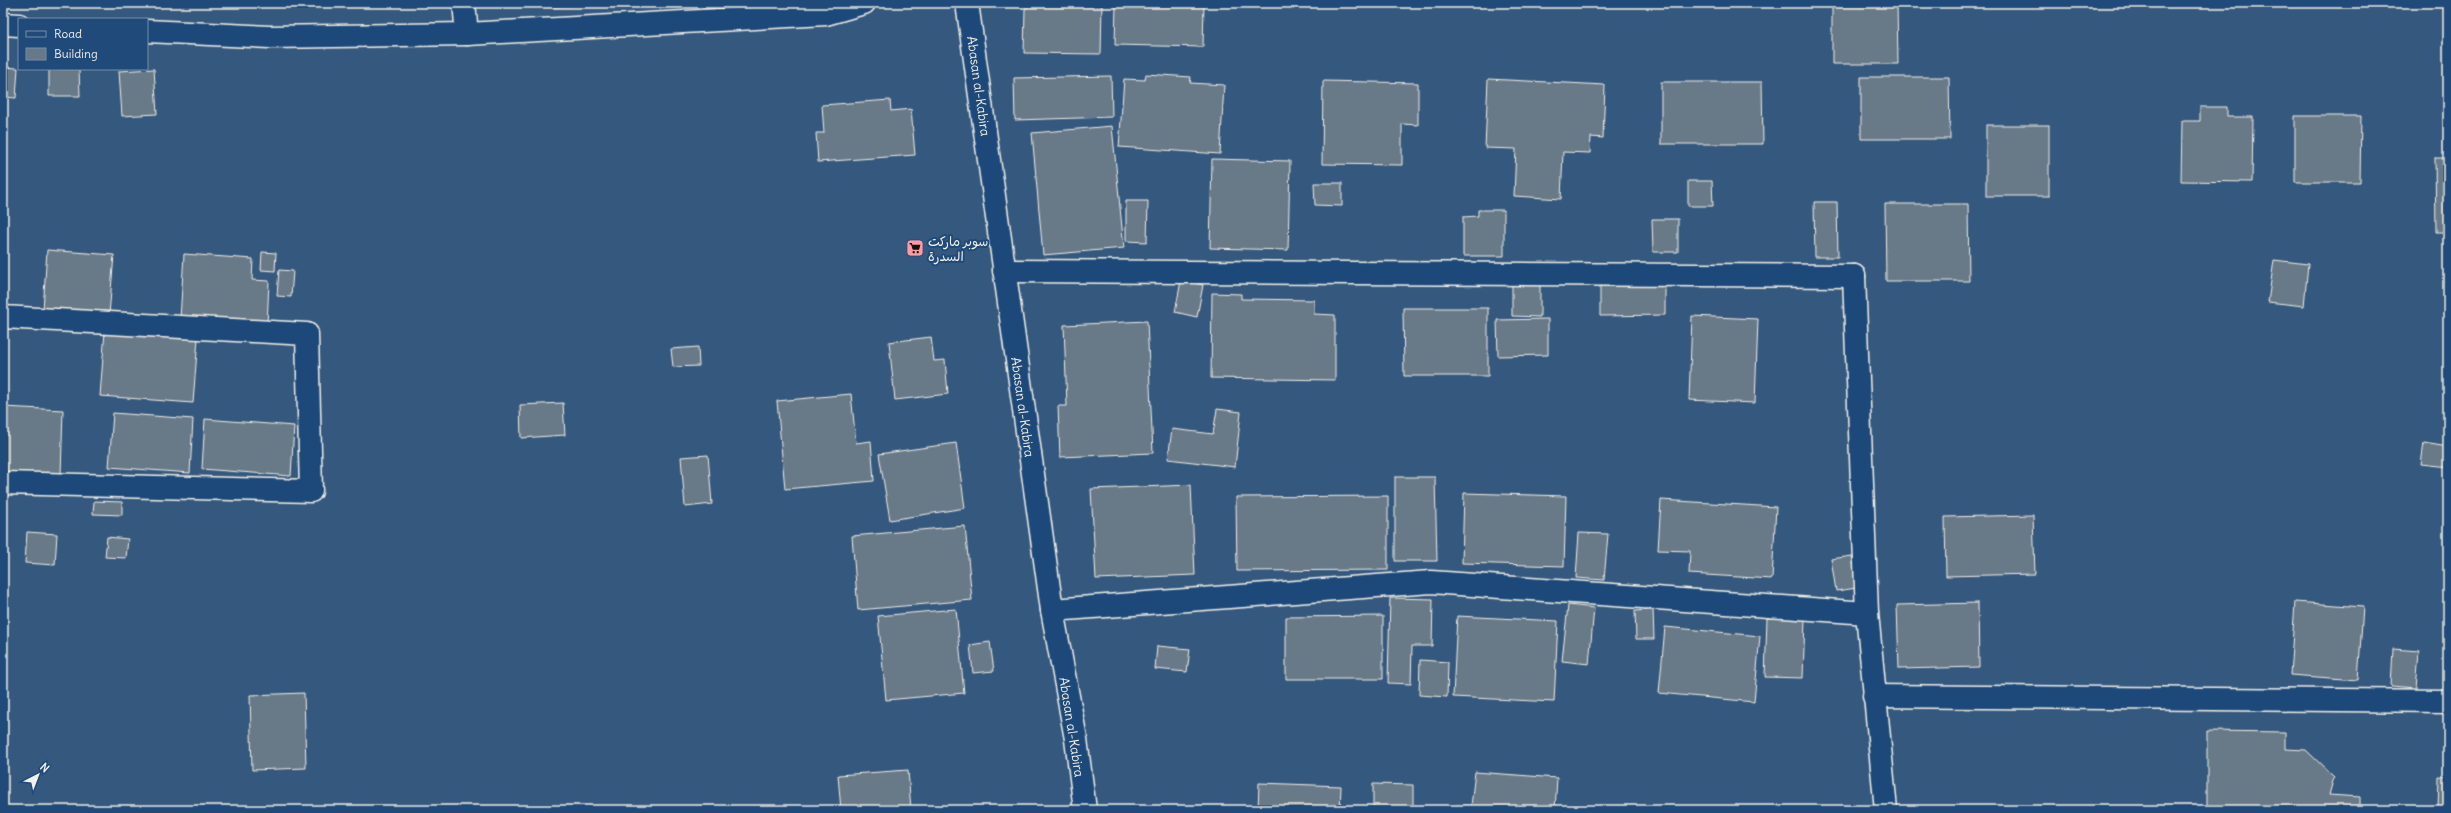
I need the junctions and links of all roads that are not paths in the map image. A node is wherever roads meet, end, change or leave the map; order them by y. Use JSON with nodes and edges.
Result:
{"nodes":[{"id":1,"x":464,"y":3,"type":"edge"},
{"id":2,"x":864,"y":3,"type":"edge"},
{"id":3,"x":967,"y":3,"type":"edge"},
{"id":4,"x":3,"y":24,"type":"edge"},
{"id":5,"x":18,"y":24,"type":"edge"},
{"id":6,"x":148,"y":31,"type":"edge"},
{"id":7,"x":467,"y":34,"type":"junction"},
{"id":8,"x":1004,"y":271,"type":"junction"},
{"id":9,"x":3,"y":317,"type":"edge"},
{"id":10,"x":3,"y":483,"type":"edge"},
{"id":11,"x":1052,"y":610,"type":"junction"},
{"id":12,"x":1867,"y":613,"type":"junction"},
{"id":13,"x":1874,"y":696,"type":"junction"},
{"id":14,"x":2448,"y":701,"type":"edge"},
{"id":15,"x":1085,"y":810,"type":"edge"},
{"id":16,"x":1886,"y":810,"type":"edge"}],
"edges":[{"from":1,"to":7,"type":"street"},
{"from":2,"to":7,"type":"street"},
{"from":3,"to":8,"type":"street","name":"Abasan al-Kabira"},
{"from":4,"to":5,"type":"street"},
{"from":6,"to":7,"type":"street"},
{"from":8,"to":11,"type":"street","name":"Abasan al-Kabira"},
{"from":8,"to":12,"type":"street"},
{"from":9,"to":10,"type":"street"},
{"from":11,"to":12,"type":"street"},
{"from":11,"to":15,"type":"street","name":"Abasan al-Kabira"},
{"from":12,"to":13,"type":"street"},
{"from":13,"to":14,"type":"street"},
{"from":13,"to":16,"type":"street"}]}
